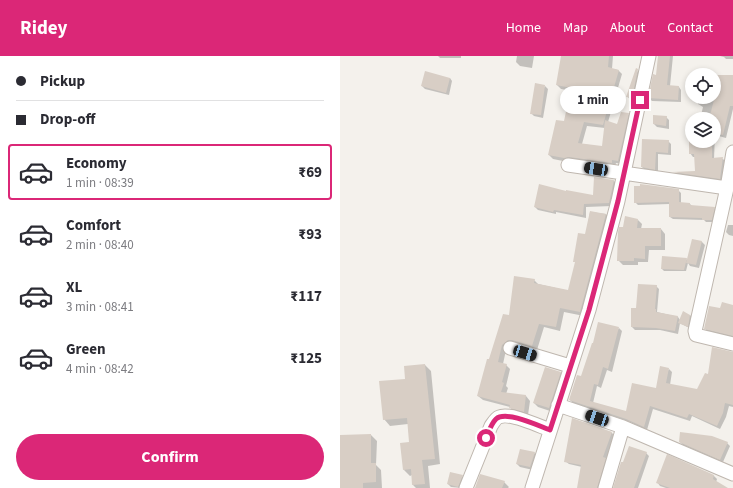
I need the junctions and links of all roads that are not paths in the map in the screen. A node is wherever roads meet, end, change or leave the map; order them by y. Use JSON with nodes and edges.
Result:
{"nodes":[{"id":1,"x":650,"y":56,"type":"edge"},
{"id":2,"x":733,"y":152,"type":"edge"},
{"id":3,"x":568,"y":165,"type":"dead end"},
{"id":4,"x":624,"y":174,"type":"junction"},
{"id":5,"x":727,"y":188,"type":"junction"},
{"id":6,"x":733,"y":344,"type":"edge"},
{"id":7,"x":510,"y":348,"type":"dead end"},
{"id":8,"x":570,"y":366,"type":"junction"},
{"id":9,"x":558,"y":405,"type":"junction"},
{"id":10,"x":623,"y":427,"type":"junction"},
{"id":11,"x":550,"y":430,"type":"junction"},
{"id":12,"x":733,"y":474,"type":"edge"},
{"id":13,"x":466,"y":488,"type":"edge"},
{"id":14,"x":532,"y":488,"type":"edge"},
{"id":15,"x":605,"y":488,"type":"edge"}],
"edges":[{"from":1,"to":4,"type":"street"},
{"from":2,"to":5,"type":"street"},
{"from":3,"to":4,"type":"street"},
{"from":4,"to":5,"type":"street"},
{"from":4,"to":8,"type":"street"},
{"from":5,"to":6,"type":"street"},
{"from":7,"to":8,"type":"street"},
{"from":8,"to":9,"type":"street"},
{"from":9,"to":10,"type":"street"},
{"from":9,"to":11,"type":"street"},
{"from":10,"to":12,"type":"street"},
{"from":10,"to":15,"type":"street"},
{"from":11,"to":13,"type":"street"},
{"from":11,"to":14,"type":"street"}]}
